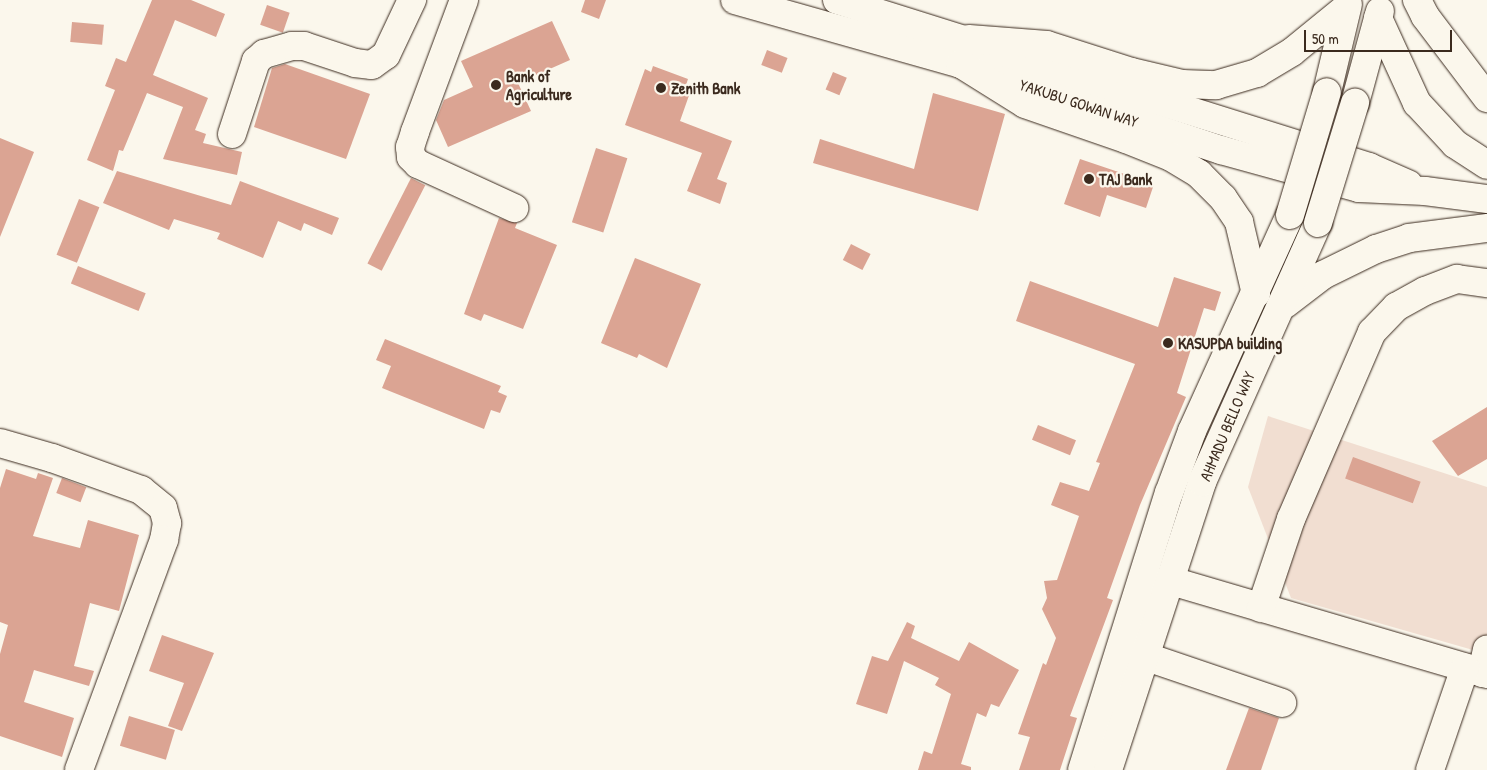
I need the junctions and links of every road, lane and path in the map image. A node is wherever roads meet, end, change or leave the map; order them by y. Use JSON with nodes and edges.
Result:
{"nodes":[{"id":1,"x":412,"y":0,"type":"edge"},
{"id":2,"x":464,"y":0,"type":"edge"},
{"id":3,"x":837,"y":0,"type":"edge"},
{"id":4,"x":1416,"y":0,"type":"edge"},
{"id":5,"x":745,"y":1,"type":"edge"},
{"id":6,"x":1348,"y":4,"type":"edge"},
{"id":7,"x":1380,"y":9,"type":"edge"},
{"id":8,"x":965,"y":52,"type":"junction"},
{"id":9,"x":1487,"y":98,"type":"edge"},
{"id":10,"x":232,"y":134,"type":"dead end"},
{"id":11,"x":1487,"y":165,"type":"edge"},
{"id":12,"x":1487,"y":199,"type":"edge"},
{"id":13,"x":514,"y":208,"type":"dead end"},
{"id":14,"x":1487,"y":228,"type":"edge"},
{"id":15,"x":1487,"y":282,"type":"edge"},
{"id":16,"x":1256,"y":294,"type":"junction"},
{"id":17,"x":1282,"y":307,"type":"junction"},
{"id":18,"x":0,"y":443,"type":"edge"},
{"id":19,"x":1168,"y":580,"type":"junction"},
{"id":20,"x":1261,"y":608,"type":"junction"},
{"id":21,"x":1144,"y":656,"type":"junction"},
{"id":22,"x":1480,"y":667,"type":"edge"},
{"id":23,"x":1282,"y":703,"type":"dead end"},
{"id":24,"x":79,"y":770,"type":"edge"},
{"id":25,"x":1082,"y":770,"type":"edge"},
{"id":26,"x":1108,"y":770,"type":"edge"},
{"id":27,"x":1430,"y":770,"type":"edge"}],
"edges":[{"from":1,"to":10,"type":"main road"},
{"from":2,"to":13,"type":"main road"},
{"from":3,"to":8,"type":"main road","name":"YAKUBU GOWAN WAY"},
{"from":4,"to":9,"type":"main road"},
{"from":5,"to":8,"type":"main road","name":"YAKUBU GOWAN WAY"},
{"from":6,"to":8,"type":"main road"},
{"from":6,"to":16,"type":"main road","name":"AHMADU BELLO WAY","bridge":true},
{"from":7,"to":11,"type":"main road"},
{"from":7,"to":17,"type":"main road","name":"AHMADU BELLO WAY","bridge":true},
{"from":8,"to":12,"type":"main road","name":"YAKUBU GOWAN WAY"},
{"from":8,"to":16,"type":"main road"},
{"from":14,"to":17,"type":"main road"},
{"from":15,"to":20,"type":"main road"},
{"from":16,"to":25,"type":"main road","name":"AHMADU BELLO WAY"},
{"from":17,"to":19,"type":"main road","name":"AHMADU BELLO WAY"},
{"from":18,"to":24,"type":"main road"},
{"from":19,"to":20,"type":"main road"},
{"from":19,"to":21,"type":"main road","name":"AHMADU BELLO WAY"},
{"from":20,"to":22,"type":"main road"},
{"from":21,"to":23,"type":"main road"},
{"from":21,"to":26,"type":"main road","name":"AHMADU BELLO WAY"},
{"from":22,"to":27,"type":"main road"}]}
